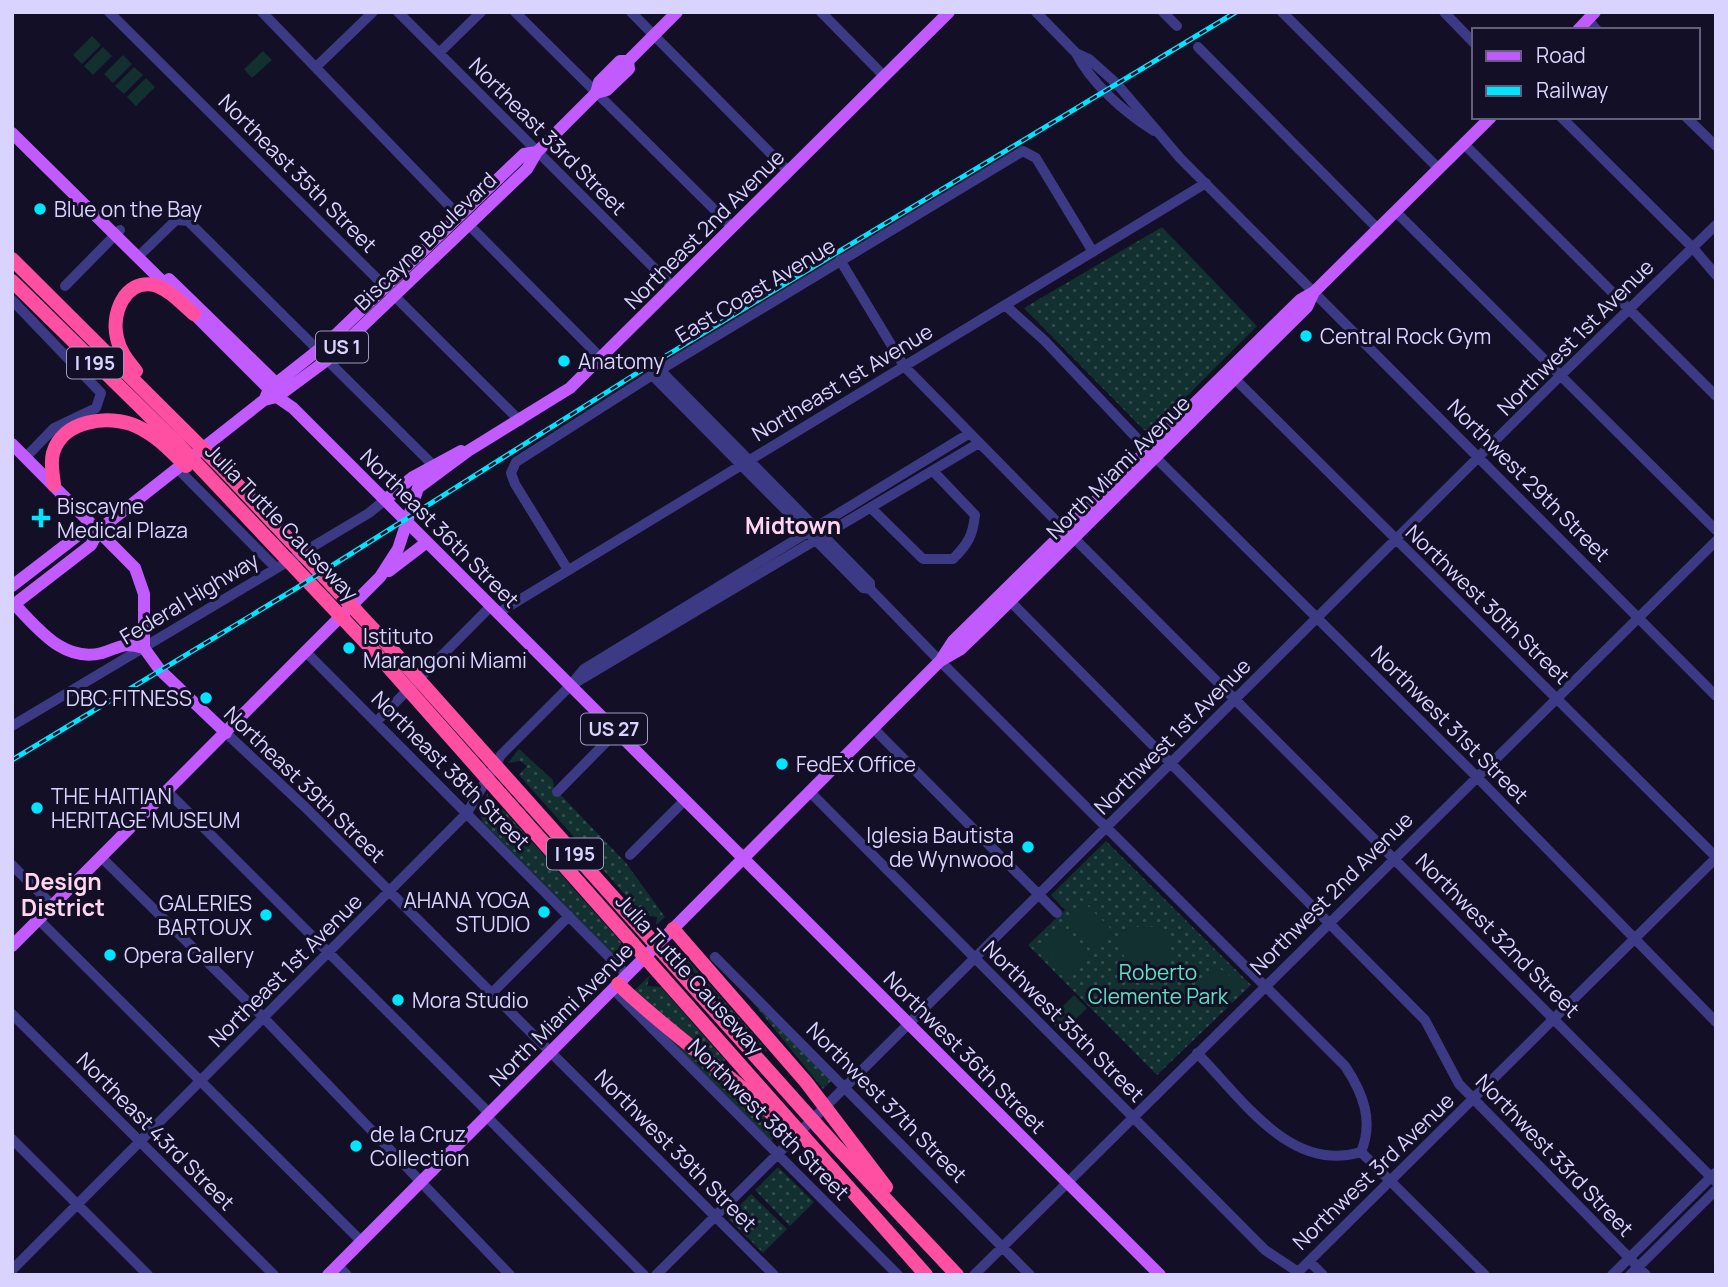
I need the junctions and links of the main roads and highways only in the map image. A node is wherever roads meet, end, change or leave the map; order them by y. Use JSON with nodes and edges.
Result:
{"nodes":[{"id":1,"x":677,"y":12,"type":"edge"},
{"id":2,"x":949,"y":12,"type":"edge"},
{"id":3,"x":1489,"y":119,"type":"edge"},
{"id":4,"x":12,"y":132,"type":"edge"},
{"id":5,"x":118,"y":233,"type":"junction"},
{"id":6,"x":12,"y":260,"type":"edge"},
{"id":7,"x":12,"y":281,"type":"edge"},
{"id":8,"x":1314,"y":292,"type":"junction"},
{"id":9,"x":194,"y":314,"type":"junction"},
{"id":10,"x":277,"y":394,"type":"junction"},
{"id":11,"x":166,"y":412,"type":"junction"},
{"id":12,"x":12,"y":443,"type":"edge"},
{"id":13,"x":174,"y":447,"type":"junction"},
{"id":14,"x":468,"y":451,"type":"junction"},
{"id":15,"x":1151,"y":453,"type":"junction"},
{"id":16,"x":54,"y":485,"type":"junction"},
{"id":17,"x":385,"y":500,"type":"junction"},
{"id":18,"x":407,"y":522,"type":"junction"},
{"id":19,"x":99,"y":530,"type":"junction"},
{"id":20,"x":1070,"y":534,"type":"junction"},
{"id":21,"x":427,"y":542,"type":"junction"},
{"id":22,"x":380,"y":577,"type":"junction"},
{"id":23,"x":12,"y":586,"type":"edge"},
{"id":24,"x":13,"y":605,"type":"edge"},
{"id":25,"x":144,"y":610,"type":"junction"},
{"id":26,"x":989,"y":622,"type":"junction"},
{"id":27,"x":121,"y":644,"type":"junction"},
{"id":28,"x":144,"y":648,"type":"junction"},
{"id":29,"x":940,"y":661,"type":"junction"},
{"id":30,"x":226,"y":733,"type":"junction"},
{"id":31,"x":742,"y":857,"type":"junction"},
{"id":32,"x":629,"y":925,"type":"junction"},
{"id":33,"x":673,"y":929,"type":"junction"},
{"id":34,"x":12,"y":946,"type":"edge"},
{"id":35,"x":675,"y":977,"type":"junction"},
{"id":36,"x":620,"y":983,"type":"junction"},
{"id":37,"x":776,"y":1110,"type":"junction"},
{"id":38,"x":833,"y":1143,"type":"junction"},
{"id":39,"x":902,"y":1216,"type":"junction"},
{"id":40,"x":938,"y":1268,"type":"edge"},
{"id":41,"x":337,"y":1272,"type":"edge"},
{"id":42,"x":957,"y":1275,"type":"edge"},
{"id":43,"x":1160,"y":1275,"type":"edge"}],
"edges":[{"from":1,"to":10,"type":"main road","name":"Biscayne Boulevard","number":"US 1"},
{"from":2,"to":14,"type":"main road","name":"Northeast 2nd Avenue"},
{"from":3,"to":8,"type":"main road","name":"North Miami Avenue"},
{"from":4,"to":5,"type":"main road","name":"Northeast 36th Street"},
{"from":5,"to":9,"type":"main road","name":"Northeast 36th Street"},
{"from":5,"to":10,"type":"main road","name":"Northeast 36th Street"},
{"from":6,"to":11,"type":"highway","name":"Julia Tuttle Causeway","number":"I 195"},
{"from":7,"to":13,"type":"highway","name":"Julia Tuttle Causeway","number":"I 195"},
{"from":8,"to":15,"type":"main road","name":"North Miami Avenue"},
{"from":8,"to":15,"type":"main road","name":"North Miami Avenue"},
{"from":9,"to":10,"type":"main road","name":"Northeast 36th Street"},
{"from":9,"to":11,"type":"highway"},
{"from":10,"to":17,"type":"main road","name":"Northeast 36th Street","number":"US 27"},
{"from":10,"to":19,"type":"main road","name":"Biscayne Boulevard","number":"US 1"},
{"from":11,"to":32,"type":"highway","name":"Julia Tuttle Causeway","number":"I 195"},
{"from":12,"to":16,"type":"main road"},
{"from":13,"to":16,"type":"highway"},
{"from":13,"to":32,"type":"highway","name":"Julia Tuttle Causeway","number":"I 195"},
{"from":14,"to":17,"type":"main road","name":"Northeast 2nd Avenue"},
{"from":14,"to":18,"type":"main road","name":"Northeast 2nd Avenue"},
{"from":15,"to":20,"type":"main road","name":"North Miami Avenue"},
{"from":15,"to":20,"type":"main road","name":"North Miami Avenue"},
{"from":16,"to":19,"type":"main road"},
{"from":17,"to":18,"type":"main road","name":"Northeast 36th Street","number":"US 27"},
{"from":18,"to":21,"type":"main road","name":"Northeast 36th Street","number":"US 27"},
{"from":18,"to":22,"type":"main road","name":"Northeast 2nd Avenue"},
{"from":19,"to":23,"type":"main road","name":"Biscayne Boulevard","number":"US 1"},
{"from":19,"to":24,"type":"main road","name":"Biscayne Boulevard","number":"US 1"},
{"from":19,"to":25,"type":"main road"},
{"from":20,"to":26,"type":"main road","name":"North Miami Avenue"},
{"from":20,"to":26,"type":"main road"},
{"from":20,"to":29,"type":"main road","name":"North Miami Avenue"},
{"from":21,"to":22,"type":"main road"},
{"from":21,"to":31,"type":"main road","name":"Northeast 36th Street","number":"US 27"},
{"from":22,"to":30,"type":"main road","name":"Northeast 2nd Avenue"},
{"from":24,"to":27,"type":"main road"},
{"from":25,"to":27,"type":"main road"},
{"from":25,"to":28,"type":"main road"},
{"from":26,"to":29,"type":"main road","name":"North Miami Avenue"},
{"from":27,"to":28,"type":"main road"},
{"from":28,"to":30,"type":"main road","name":"Northeast 39th Street"},
{"from":29,"to":31,"type":"main road","name":"North Miami Avenue"},
{"from":30,"to":34,"type":"main road","name":"Northeast 2nd Avenue"},
{"from":31,"to":33,"type":"main road","name":"North Miami Avenue"},
{"from":31,"to":43,"type":"main road","name":"Northwest 36th Street","number":"US 27"},
{"from":32,"to":35,"type":"highway","name":"Julia Tuttle Causeway","number":"I 195"},
{"from":33,"to":36,"type":"main road","name":"North Miami Avenue"},
{"from":33,"to":39,"type":"highway"},
{"from":35,"to":37,"type":"highway","name":"Julia Tuttle Causeway","number":"I 195"},
{"from":35,"to":38,"type":"highway","name":"Julia Tuttle Causeway","number":"I 195"},
{"from":36,"to":37,"type":"highway"},
{"from":36,"to":41,"type":"main road","name":"North Miami Avenue"},
{"from":37,"to":40,"type":"highway"},
{"from":38,"to":39,"type":"highway"},
{"from":38,"to":40,"type":"highway"},
{"from":39,"to":40,"type":"highway"},
{"from":40,"to":42,"type":"highway"}]}
